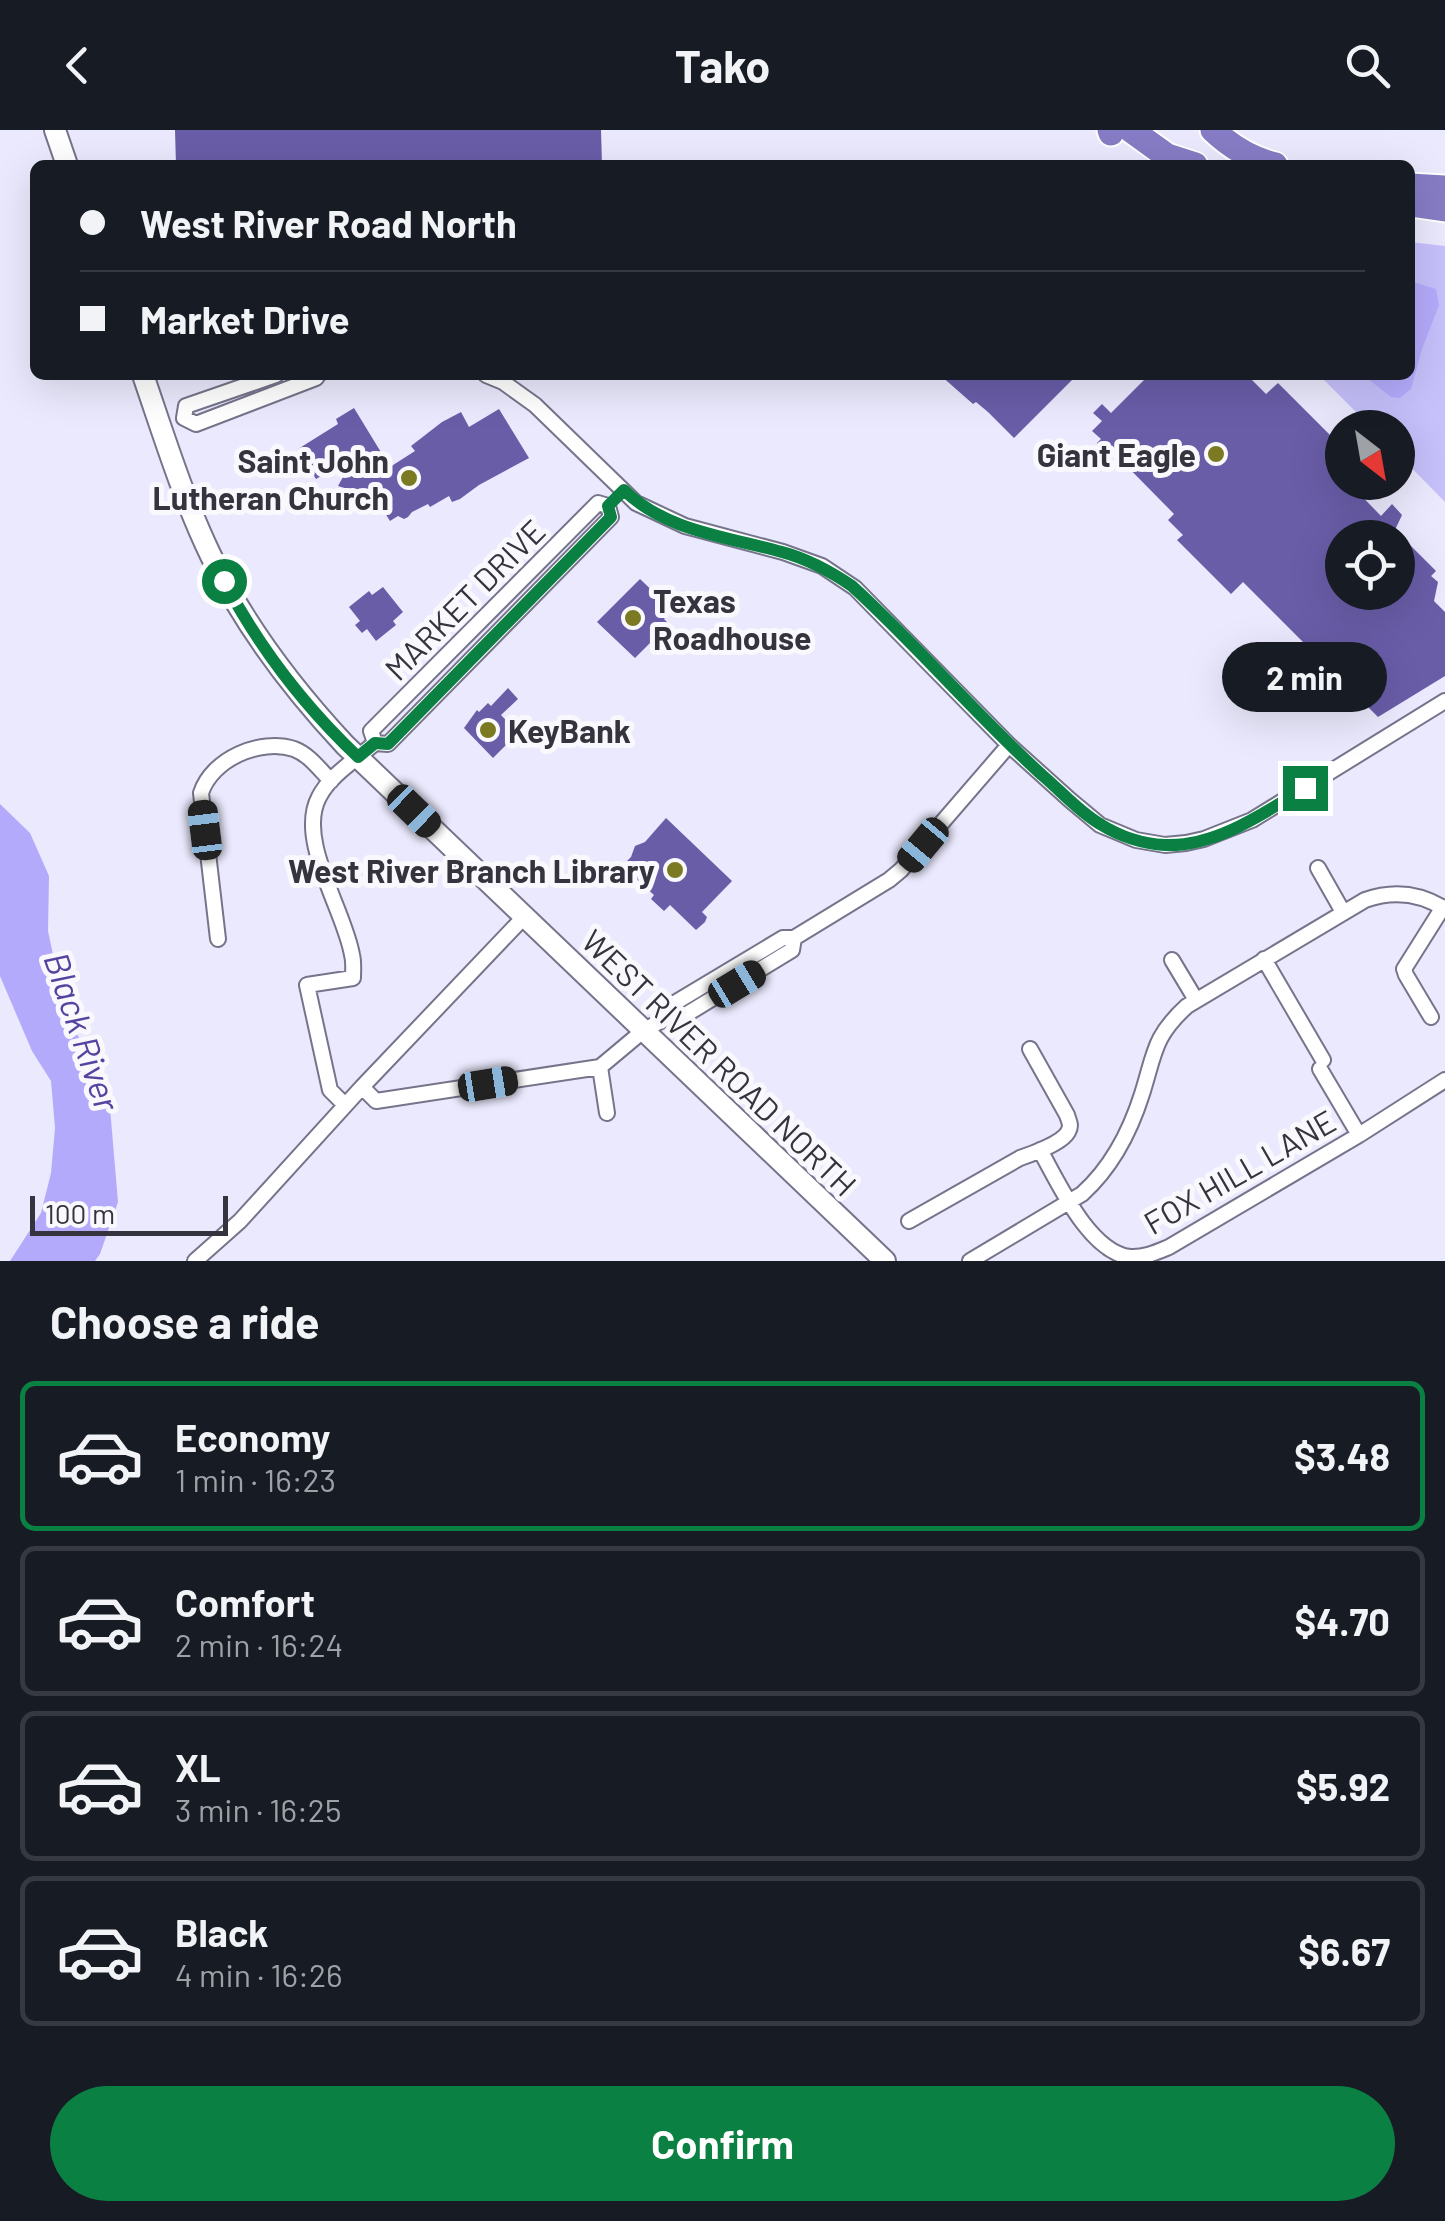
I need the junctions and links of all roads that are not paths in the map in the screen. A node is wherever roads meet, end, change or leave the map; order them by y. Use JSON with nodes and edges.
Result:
{"nodes":[{"id":1,"x":55,"y":130,"type":"edge"},
{"id":2,"x":1213,"y":130,"type":"edge"},
{"id":3,"x":1115,"y":131,"type":"edge"},
{"id":4,"x":65,"y":160,"type":"edge"},
{"id":5,"x":1144,"y":160,"type":"edge"},
{"id":6,"x":1179,"y":160,"type":"edge"},
{"id":7,"x":1262,"y":160,"type":"edge"},
{"id":8,"x":1415,"y":186,"type":"edge"},
{"id":9,"x":1445,"y":188,"type":"edge"},
{"id":10,"x":1415,"y":205,"type":"edge"},
{"id":11,"x":1445,"y":209,"type":"edge"},
{"id":12,"x":145,"y":380,"type":"edge"},
{"id":13,"x":262,"y":380,"type":"edge"},
{"id":14,"x":311,"y":380,"type":"edge"},
{"id":15,"x":498,"y":380,"type":"edge"},
{"id":16,"x":184,"y":418,"type":"junction"},
{"id":17,"x":161,"y":426,"type":"junction"},
{"id":18,"x":624,"y":490,"type":"junction"},
{"id":19,"x":1445,"y":701,"type":"edge"},
{"id":20,"x":1009,"y":744,"type":"junction"},
{"id":21,"x":358,"y":757,"type":"junction"},
{"id":22,"x":330,"y":781,"type":"junction"},
{"id":23,"x":1318,"y":868,"type":"dead end"},
{"id":24,"x":1444,"y":908,"type":"edge"},
{"id":25,"x":1343,"y":912,"type":"junction"},
{"id":26,"x":524,"y":918,"type":"junction"},
{"id":27,"x":218,"y":939,"type":"dead end"},
{"id":28,"x":1172,"y":960,"type":"dead end"},
{"id":29,"x":1264,"y":960,"type":"junction"},
{"id":30,"x":1196,"y":1000,"type":"junction"},
{"id":31,"x":1431,"y":1017,"type":"dead end"},
{"id":32,"x":644,"y":1031,"type":"junction"},
{"id":33,"x":1030,"y":1049,"type":"dead end"},
{"id":34,"x":600,"y":1067,"type":"junction"},
{"id":35,"x":1445,"y":1080,"type":"edge"},
{"id":36,"x":362,"y":1087,"type":"junction"},
{"id":37,"x":345,"y":1106,"type":"junction"},
{"id":38,"x":607,"y":1113,"type":"dead end"},
{"id":39,"x":1358,"y":1135,"type":"junction"},
{"id":40,"x":1040,"y":1150,"type":"junction"},
{"id":41,"x":1069,"y":1201,"type":"junction"},
{"id":42,"x":908,"y":1221,"type":"dead end"},
{"id":43,"x":195,"y":1261,"type":"edge"},
{"id":44,"x":885,"y":1261,"type":"edge"},
{"id":45,"x":970,"y":1261,"type":"edge"}],
"edges":[{"from":1,"to":4,"type":"street"},
{"from":2,"to":7,"type":"highway"},
{"from":3,"to":5,"type":"highway"},
{"from":3,"to":6,"type":"highway"},
{"from":8,"to":9,"type":"highway"},
{"from":10,"to":11,"type":"highway"},
{"from":12,"to":17,"type":"street","name":"WEST RIVER ROAD NORTH"},
{"from":13,"to":16,"type":"street"},
{"from":14,"to":16,"type":"street"},
{"from":15,"to":18,"type":"street"},
{"from":16,"to":17,"type":"street"},
{"from":17,"to":21,"type":"street","name":"WEST RIVER ROAD NORTH"},
{"from":18,"to":20,"type":"street"},
{"from":18,"to":21,"type":"street","name":"MARKET DRIVE"},
{"from":19,"to":20,"type":"street"},
{"from":20,"to":32,"type":"street"},
{"from":21,"to":22,"type":"street","name":"MARKET DRIVE"},
{"from":21,"to":26,"type":"street","name":"WEST RIVER ROAD NORTH"},
{"from":22,"to":27,"type":"street"},
{"from":22,"to":37,"type":"street"},
{"from":23,"to":25,"type":"street"},
{"from":24,"to":25,"type":"street"},
{"from":24,"to":31,"type":"street"},
{"from":25,"to":29,"type":"street"},
{"from":26,"to":32,"type":"street","name":"WEST RIVER ROAD NORTH"},
{"from":26,"to":36,"type":"street"},
{"from":28,"to":30,"type":"street"},
{"from":29,"to":30,"type":"street"},
{"from":29,"to":39,"type":"street"},
{"from":30,"to":41,"type":"street"},
{"from":32,"to":34,"type":"street"},
{"from":32,"to":44,"type":"street","name":"WEST RIVER ROAD NORTH"},
{"from":33,"to":40,"type":"street"},
{"from":34,"to":36,"type":"street"},
{"from":34,"to":38,"type":"street"},
{"from":35,"to":39,"type":"street","name":"FOX HILL LANE"},
{"from":36,"to":37,"type":"street"},
{"from":37,"to":43,"type":"street"},
{"from":39,"to":41,"type":"street","name":"FOX HILL LANE"},
{"from":40,"to":41,"type":"street","name":"FOX HILL LANE"},
{"from":40,"to":42,"type":"street"},
{"from":41,"to":45,"type":"street"}]}
